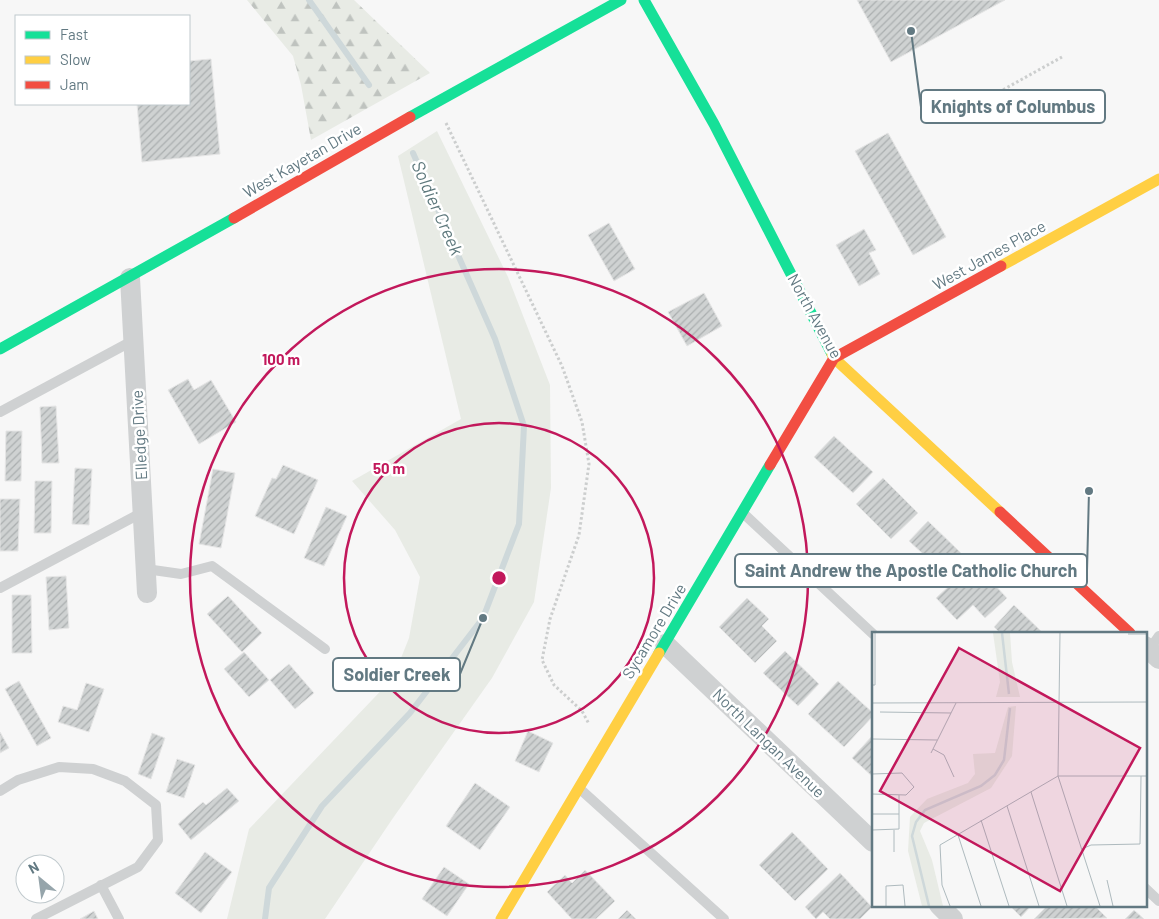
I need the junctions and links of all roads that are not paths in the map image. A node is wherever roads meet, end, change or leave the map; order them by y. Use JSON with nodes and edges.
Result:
{"nodes":[{"id":1,"x":621,"y":0,"type":"edge"},
{"id":2,"x":644,"y":0,"type":"edge"},
{"id":3,"x":1159,"y":179,"type":"edge"},
{"id":4,"x":130,"y":278,"type":"junction"},
{"id":5,"x":134,"y":340,"type":"junction"},
{"id":6,"x":0,"y":349,"type":"edge"},
{"id":7,"x":834,"y":358,"type":"junction"},
{"id":8,"x":0,"y":412,"type":"edge"},
{"id":9,"x":143,"y":512,"type":"junction"},
{"id":10,"x":743,"y":513,"type":"junction"},
{"id":11,"x":146,"y":569,"type":"junction"},
{"id":12,"x":0,"y":588,"type":"edge"},
{"id":13,"x":147,"y":593,"type":"dead end"},
{"id":14,"x":1129,"y":632,"type":"edge"},
{"id":15,"x":872,"y":633,"type":"edge"},
{"id":16,"x":665,"y":644,"type":"junction"},
{"id":17,"x":325,"y":649,"type":"dead end"},
{"id":18,"x":574,"y":785,"type":"junction"},
{"id":19,"x":0,"y":791,"type":"edge"},
{"id":20,"x":872,"y":841,"type":"edge"},
{"id":21,"x":101,"y":885,"type":"junction"},
{"id":22,"x":1146,"y":889,"type":"edge"},
{"id":23,"x":1159,"y":901,"type":"edge"},
{"id":24,"x":940,"y":906,"type":"edge"},
{"id":25,"x":36,"y":919,"type":"edge"},
{"id":26,"x":119,"y":919,"type":"edge"},
{"id":27,"x":501,"y":919,"type":"edge"},
{"id":28,"x":724,"y":919,"type":"edge"},
{"id":29,"x":953,"y":919,"type":"edge"}],
"edges":[{"from":1,"to":4,"type":"street","name":"West Kayetan Drive"},
{"from":2,"to":7,"type":"street","name":"North Avenue"},
{"from":3,"to":7,"type":"street","name":"West James Place"},
{"from":4,"to":5,"type":"street","name":"Elledge Drive"},
{"from":4,"to":6,"type":"street","name":"West Kayetan Drive"},
{"from":5,"to":8,"type":"lane"},
{"from":5,"to":9,"type":"street","name":"Elledge Drive"},
{"from":7,"to":10,"type":"street","name":"Sycamore Drive"},
{"from":7,"to":14,"type":"street","name":"North Avenue"},
{"from":9,"to":11,"type":"street","name":"Elledge Drive"},
{"from":9,"to":12,"type":"lane"},
{"from":10,"to":15,"type":"lane"},
{"from":10,"to":16,"type":"street","name":"Sycamore Drive"},
{"from":11,"to":13,"type":"street","name":"Elledge Drive"},
{"from":11,"to":17,"type":"lane"},
{"from":16,"to":18,"type":"street","name":"Sycamore Drive"},
{"from":16,"to":20,"type":"street","name":"North Langan Avenue"},
{"from":18,"to":27,"type":"street","name":"Sycamore Drive"},
{"from":18,"to":28,"type":"lane"},
{"from":19,"to":21,"type":"lane"},
{"from":21,"to":25,"type":"lane"},
{"from":21,"to":26,"type":"lane"},
{"from":22,"to":23,"type":"lane"},
{"from":24,"to":29,"type":"street"}]}
